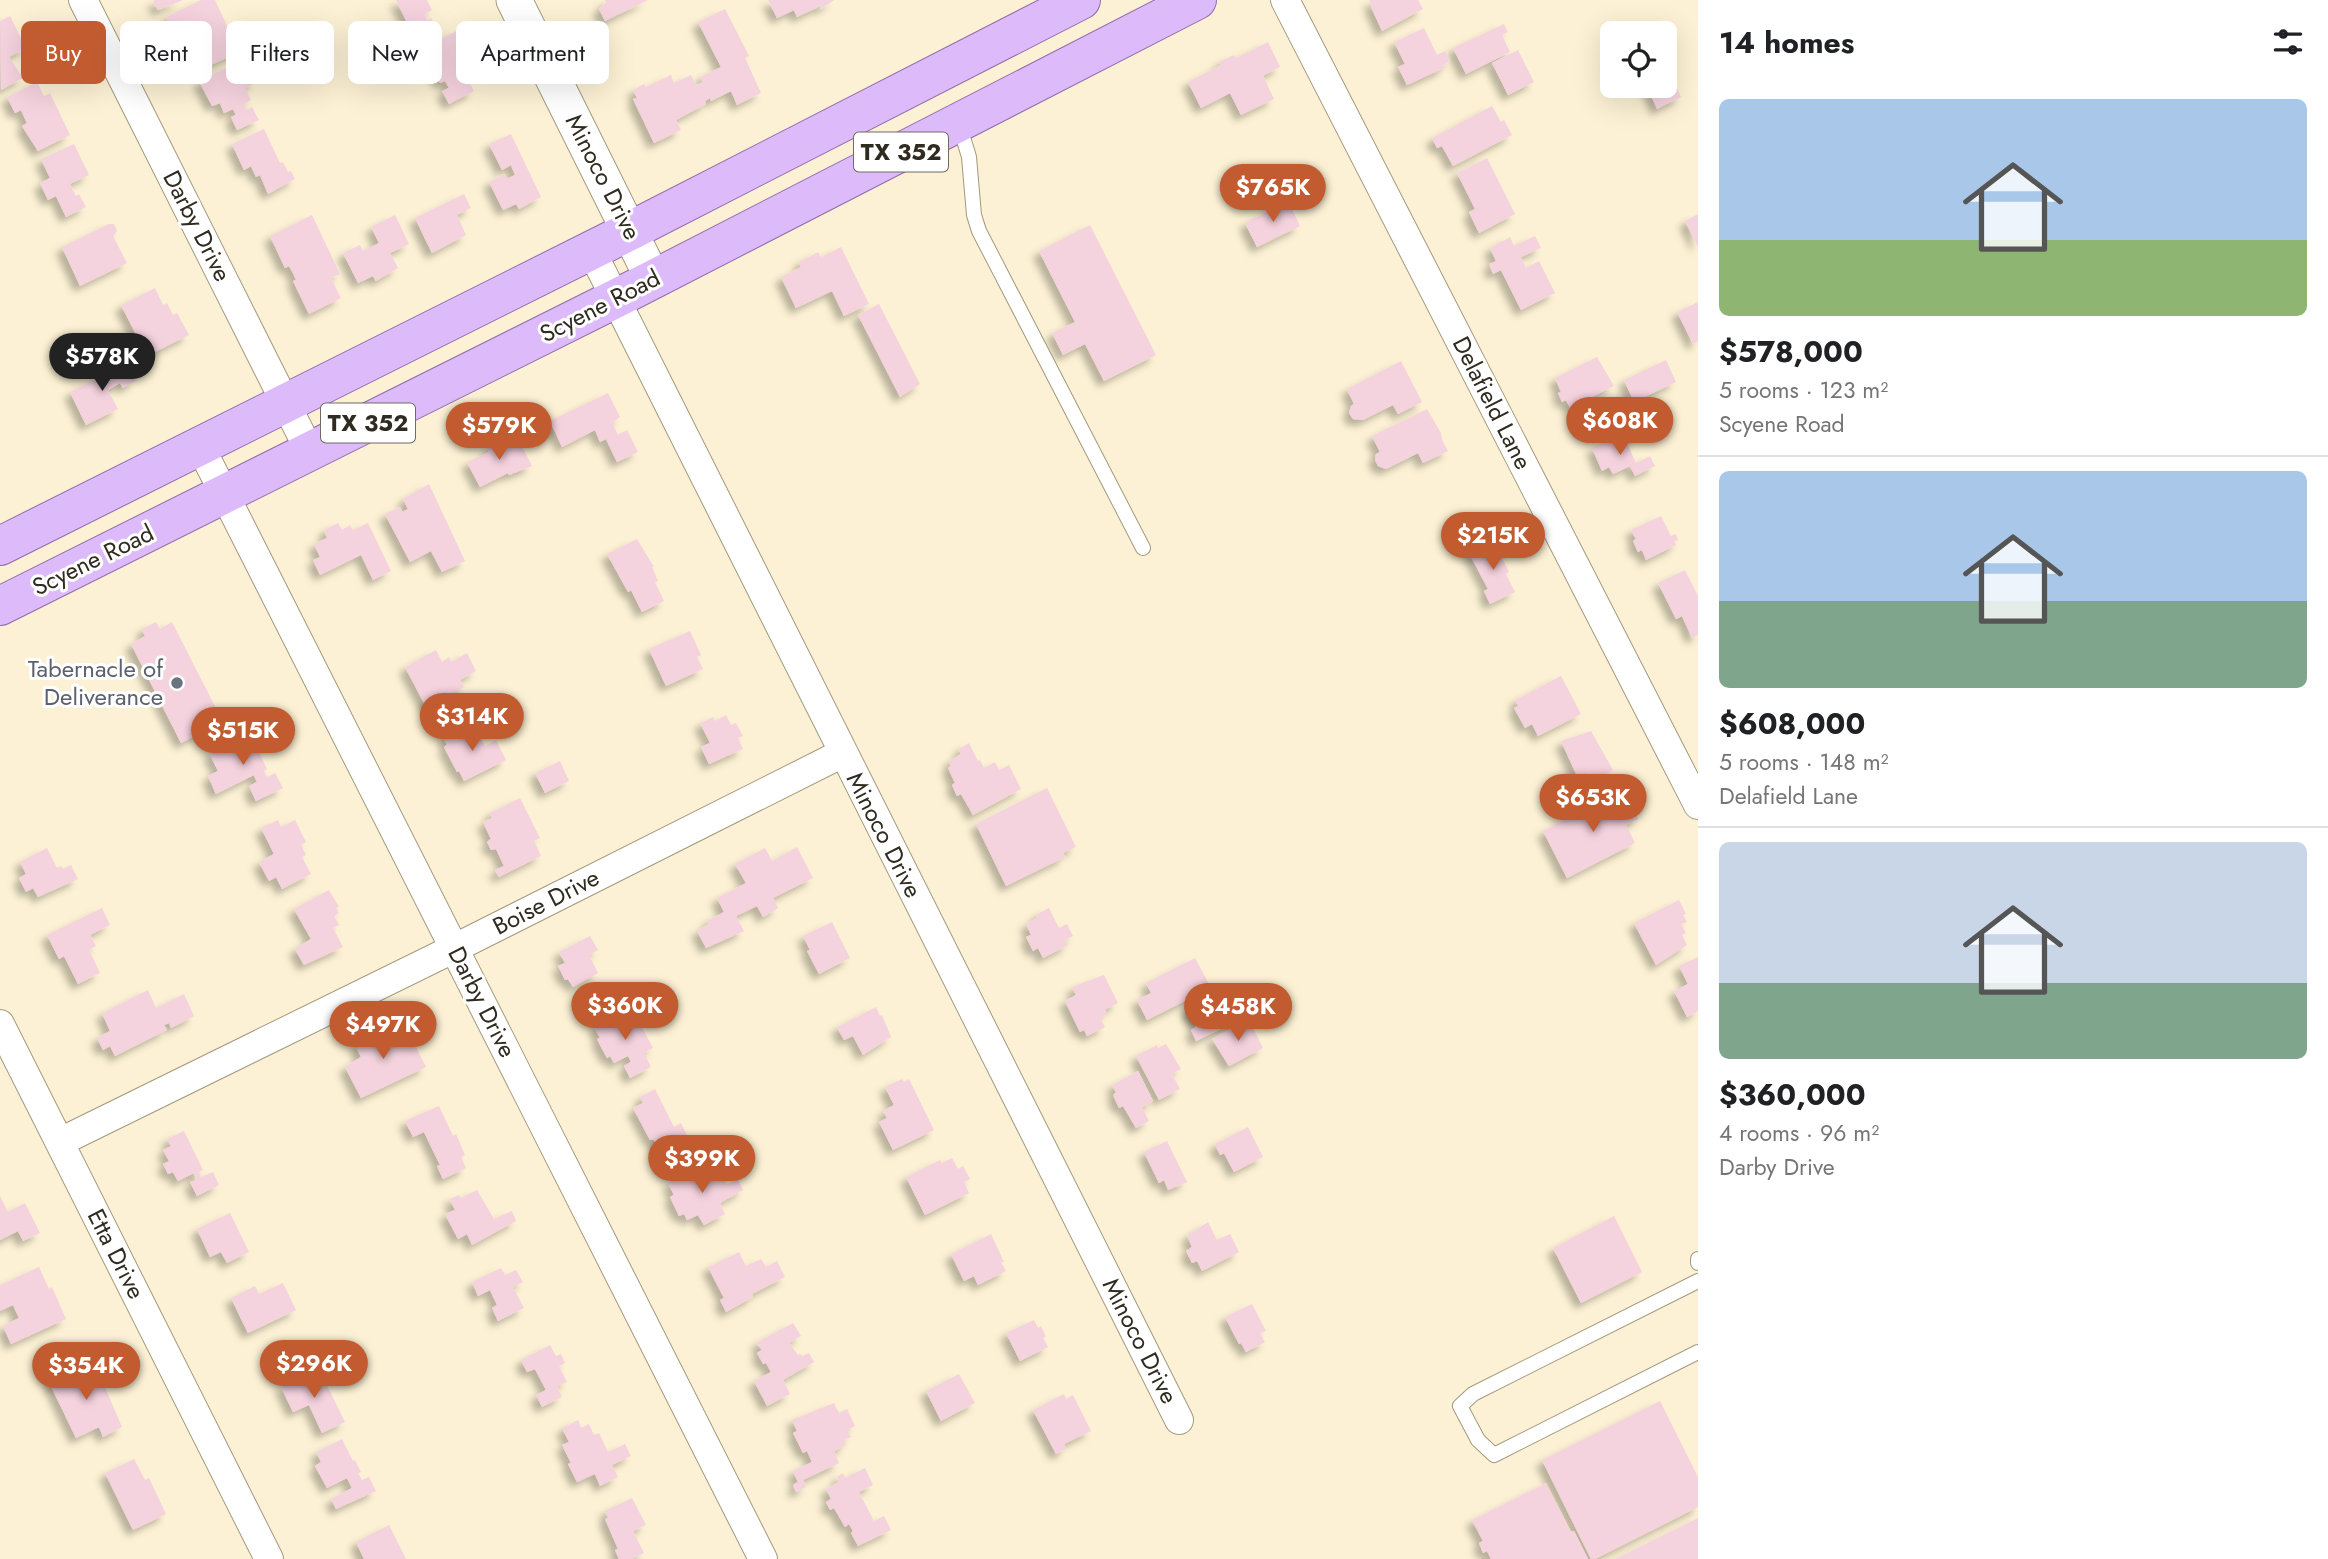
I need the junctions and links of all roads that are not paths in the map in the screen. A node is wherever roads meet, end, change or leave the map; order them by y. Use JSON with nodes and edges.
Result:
{"nodes":[{"id":1,"x":83,"y":0,"type":"edge"},
{"id":2,"x":514,"y":0,"type":"edge"},
{"id":3,"x":1081,"y":0,"type":"edge"},
{"id":4,"x":1197,"y":0,"type":"edge"},
{"id":5,"x":1285,"y":0,"type":"edge"},
{"id":6,"x":958,"y":122,"type":"junction"},
{"id":7,"x":630,"y":231,"type":"junction"},
{"id":8,"x":590,"y":250,"type":"junction"},
{"id":9,"x":653,"y":279,"type":"junction"},
{"id":10,"x":615,"y":299,"type":"junction"},
{"id":11,"x":286,"y":403,"type":"junction"},
{"id":12,"x":200,"y":446,"type":"junction"},
{"id":13,"x":310,"y":452,"type":"junction"},
{"id":14,"x":225,"y":494,"type":"junction"},
{"id":15,"x":0,"y":546,"type":"edge"},
{"id":16,"x":1143,"y":548,"type":"dead end"},
{"id":17,"x":0,"y":606,"type":"edge"},
{"id":18,"x":843,"y":753,"type":"junction"},
{"id":19,"x":1698,"y":805,"type":"edge"},
{"id":20,"x":454,"y":948,"type":"junction"},
{"id":21,"x":0,"y":1024,"type":"edge"},
{"id":22,"x":60,"y":1142,"type":"junction"},
{"id":23,"x":1698,"y":1281,"type":"edge"},
{"id":24,"x":1698,"y":1352,"type":"edge"},
{"id":25,"x":1179,"y":1420,"type":"dead end"},
{"id":26,"x":269,"y":1559,"type":"edge"},
{"id":27,"x":763,"y":1559,"type":"edge"}],
"edges":[{"from":1,"to":11,"type":"street","name":"Darby Drive"},
{"from":2,"to":7,"type":"street","name":"Minoco Drive"},
{"from":3,"to":7,"type":"main road","number":"TX 352"},
{"from":4,"to":6,"type":"main road","name":"Scyene Road","number":"TX 352"},
{"from":5,"to":19,"type":"street","name":"Delafield Lane"},
{"from":6,"to":9,"type":"main road","name":"Scyene Road","number":"TX 352"},
{"from":6,"to":16,"type":"lane"},
{"from":7,"to":8,"type":"main road","number":"TX 352"},
{"from":7,"to":9,"type":"street","name":"Minoco Drive"},
{"from":8,"to":10,"type":"street","name":"Minoco Drive"},
{"from":8,"to":11,"type":"main road","number":"TX 352"},
{"from":9,"to":10,"type":"main road","name":"Scyene Road","number":"TX 352"},
{"from":10,"to":13,"type":"main road","name":"Scyene Road","number":"TX 352"},
{"from":10,"to":18,"type":"street","name":"Minoco Drive"},
{"from":11,"to":12,"type":"main road","number":"TX 352"},
{"from":11,"to":13,"type":"street","name":"Darby Drive"},
{"from":12,"to":14,"type":"street","name":"Darby Drive"},
{"from":12,"to":15,"type":"main road","number":"TX 352"},
{"from":13,"to":14,"type":"main road","name":"Scyene Road","number":"TX 352"},
{"from":14,"to":17,"type":"main road","name":"Scyene Road","number":"TX 352"},
{"from":14,"to":20,"type":"street","name":"Darby Drive"},
{"from":18,"to":20,"type":"street","name":"Boise Drive"},
{"from":18,"to":25,"type":"street","name":"Minoco Drive"},
{"from":20,"to":22,"type":"street","name":"Boise Drive"},
{"from":20,"to":27,"type":"street","name":"Darby Drive"},
{"from":21,"to":22,"type":"street","name":"Etta Drive"},
{"from":22,"to":26,"type":"street","name":"Etta Drive"},
{"from":23,"to":24,"type":"lane"}]}
